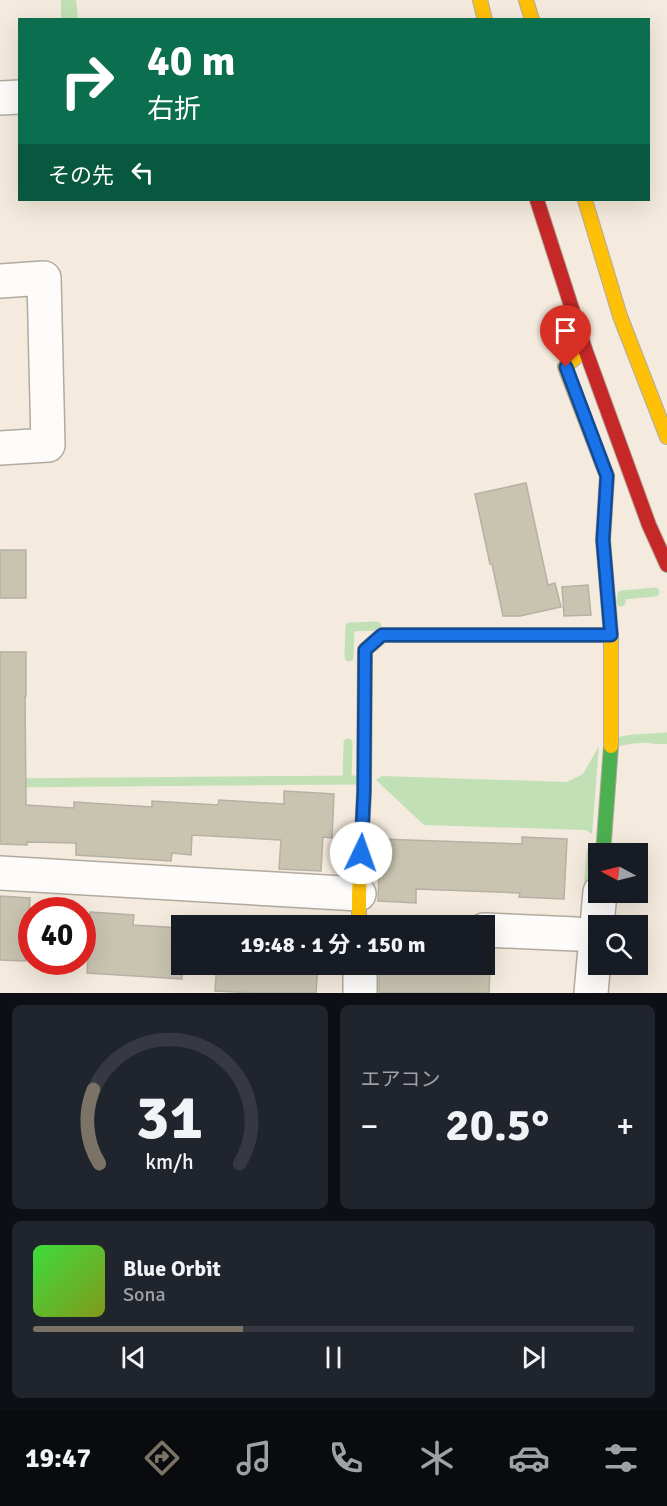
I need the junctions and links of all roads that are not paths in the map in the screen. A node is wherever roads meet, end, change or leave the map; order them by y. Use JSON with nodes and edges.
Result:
{"nodes":[{"id":1,"x":480,"y":0,"type":"edge"},
{"id":2,"x":526,"y":0,"type":"edge"},
{"id":3,"x":484,"y":18,"type":"edge"},
{"id":4,"x":530,"y":18,"type":"edge"},
{"id":5,"x":18,"y":97,"type":"edge"},
{"id":6,"x":0,"y":98,"type":"edge"},
{"id":7,"x":537,"y":201,"type":"edge"},
{"id":8,"x":585,"y":201,"type":"edge"},
{"id":9,"x":0,"y":281,"type":"edge"},
{"id":10,"x":585,"y":349,"type":"junction"},
{"id":11,"x":667,"y":436,"type":"edge"},
{"id":12,"x":0,"y":448,"type":"edge"},
{"id":13,"x":667,"y":565,"type":"edge"},
{"id":14,"x":611,"y":635,"type":"junction"},
{"id":15,"x":604,"y":843,"type":"edge"},
{"id":16,"x":0,"y":873,"type":"edge"},
{"id":17,"x":599,"y":903,"type":"edge"},
{"id":18,"x":359,"y":915,"type":"edge"},
{"id":19,"x":495,"y":930,"type":"edge"},
{"id":20,"x":576,"y":934,"type":"dead end"},
{"id":21,"x":360,"y":975,"type":"edge"},
{"id":22,"x":360,"y":993,"type":"edge"},
{"id":23,"x":591,"y":993,"type":"edge"}],
"edges":[{"from":1,"to":3,"type":"main road"},
{"from":2,"to":4,"type":"main road"},
{"from":5,"to":6,"type":"street"},
{"from":7,"to":10,"type":"main road"},
{"from":8,"to":11,"type":"main road"},
{"from":9,"to":12,"type":"street"},
{"from":10,"to":13,"type":"main road"},
{"from":10,"to":14,"type":"main road"},
{"from":14,"to":15,"type":"main road"},
{"from":14,"to":18,"type":"main road"},
{"from":16,"to":18,"type":"street"},
{"from":17,"to":23,"type":"street"},
{"from":19,"to":20,"type":"street"},
{"from":21,"to":22,"type":"street"}]}
